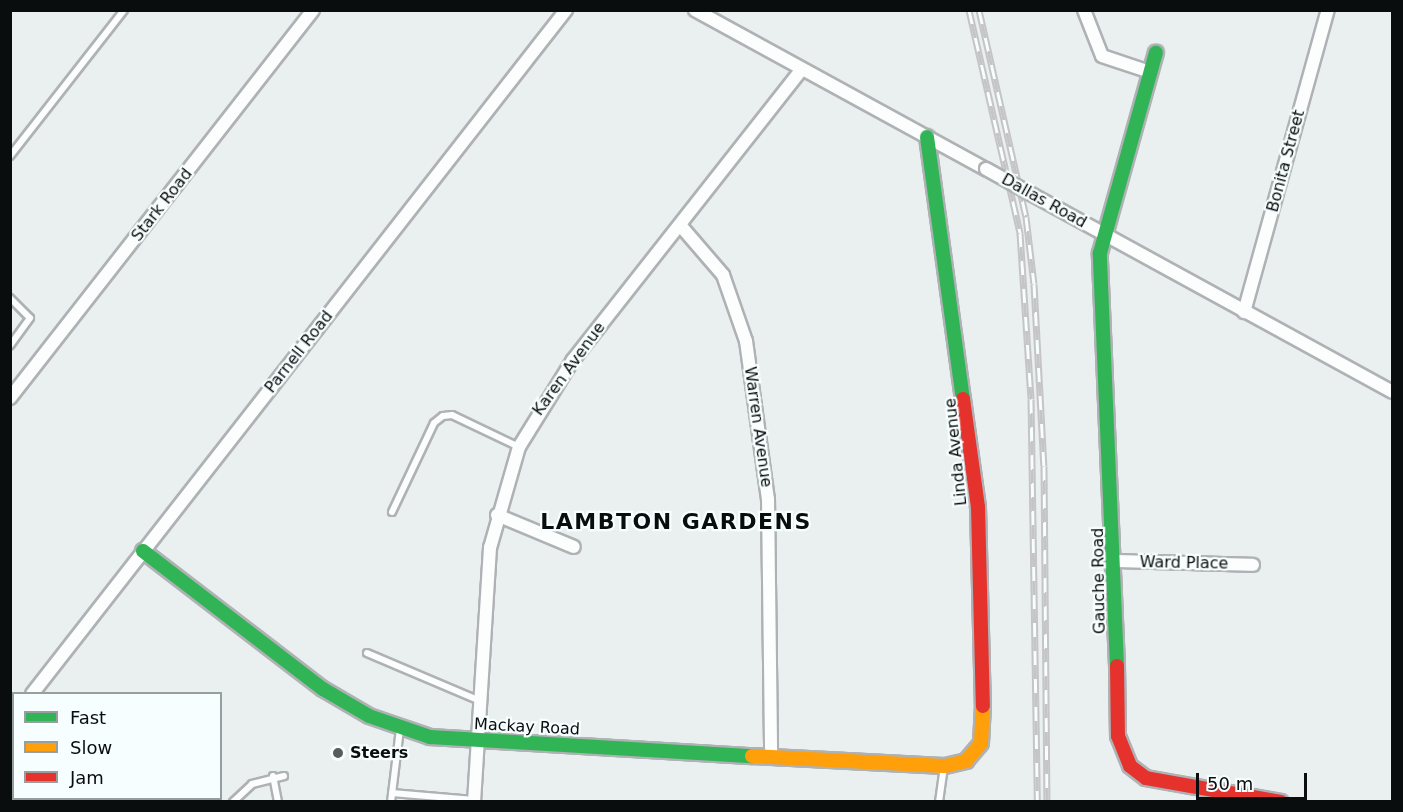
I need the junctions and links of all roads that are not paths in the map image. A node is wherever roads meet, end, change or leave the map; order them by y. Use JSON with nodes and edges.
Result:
{"nodes":[{"id":1,"x":124,"y":10,"type":"edge"},
{"id":2,"x":313,"y":10,"type":"edge"},
{"id":3,"x":566,"y":10,"type":"edge"},
{"id":4,"x":695,"y":10,"type":"edge"},
{"id":5,"x":1084,"y":10,"type":"edge"},
{"id":6,"x":1328,"y":10,"type":"edge"},
{"id":7,"x":1156,"y":53,"type":"dead end"},
{"id":8,"x":802,"y":69,"type":"junction"},
{"id":9,"x":1150,"y":72,"type":"junction"},
{"id":10,"x":927,"y":137,"type":"junction"},
{"id":11,"x":10,"y":156,"type":"edge"},
{"id":12,"x":680,"y":225,"type":"junction"},
{"id":13,"x":1105,"y":236,"type":"junction"},
{"id":14,"x":10,"y":298,"type":"edge"},
{"id":15,"x":1244,"y":312,"type":"junction"},
{"id":16,"x":10,"y":346,"type":"edge"},
{"id":17,"x":1392,"y":392,"type":"edge"},
{"id":18,"x":10,"y":398,"type":"edge"},
{"id":19,"x":519,"y":447,"type":"junction"},
{"id":20,"x":392,"y":512,"type":"dead end"},
{"id":21,"x":497,"y":515,"type":"junction"},
{"id":22,"x":574,"y":547,"type":"dead end"},
{"id":23,"x":143,"y":551,"type":"junction"},
{"id":24,"x":1114,"y":561,"type":"junction"},
{"id":25,"x":1254,"y":565,"type":"dead end"},
{"id":26,"x":367,"y":653,"type":"dead end"},
{"id":27,"x":33,"y":692,"type":"edge"},
{"id":28,"x":481,"y":702,"type":"junction"},
{"id":29,"x":400,"y":729,"type":"junction"},
{"id":30,"x":478,"y":740,"type":"junction"},
{"id":31,"x":771,"y":758,"type":"junction"},
{"id":32,"x":966,"y":761,"type":"joint"},
{"id":33,"x":945,"y":766,"type":"junction"},
{"id":34,"x":273,"y":776,"type":"junction"},
{"id":35,"x":284,"y":776,"type":"dead end"},
{"id":36,"x":392,"y":793,"type":"junction"},
{"id":37,"x":233,"y":801,"type":"edge"},
{"id":38,"x":279,"y":801,"type":"edge"},
{"id":39,"x":391,"y":801,"type":"edge"},
{"id":40,"x":474,"y":801,"type":"edge"},
{"id":41,"x":939,"y":801,"type":"edge"},
{"id":42,"x":1281,"y":801,"type":"edge"}],
"edges":[{"from":1,"to":11,"type":"lane"},
{"from":2,"to":18,"type":"street","name":"Stark Road"},
{"from":3,"to":23,"type":"street","name":"Parnell Road"},
{"from":4,"to":8,"type":"street","name":"Dallas Road"},
{"from":5,"to":9,"type":"street"},
{"from":6,"to":15,"type":"street","name":"Bonita Street"},
{"from":7,"to":9,"type":"street","name":"Gauche Road"},
{"from":8,"to":10,"type":"street","name":"Dallas Road"},
{"from":8,"to":12,"type":"street","name":"Karen Avenue"},
{"from":9,"to":13,"type":"street","name":"Gauche Road"},
{"from":10,"to":13,"type":"street","name":"Dallas Road","bridge":true},
{"from":10,"to":32,"type":"street","name":"Linda Avenue"},
{"from":12,"to":19,"type":"street","name":"Karen Avenue"},
{"from":12,"to":31,"type":"street","name":"Warren Avenue"},
{"from":13,"to":15,"type":"street","name":"Dallas Road"},
{"from":13,"to":24,"type":"street","name":"Gauche Road"},
{"from":14,"to":16,"type":"lane"},
{"from":15,"to":17,"type":"street","name":"Dallas Road"},
{"from":19,"to":20,"type":"lane"},
{"from":19,"to":21,"type":"street","name":"Karen Avenue"},
{"from":21,"to":22,"type":"street"},
{"from":21,"to":28,"type":"street","name":"Karen Avenue"},
{"from":23,"to":27,"type":"street","name":"Parnell Road"},
{"from":23,"to":29,"type":"street","name":"Mackay Road"},
{"from":24,"to":25,"type":"street","name":"Ward Place"},
{"from":24,"to":42,"type":"street","name":"Gauche Road"},
{"from":26,"to":28,"type":"lane"},
{"from":28,"to":30,"type":"street","name":"Karen Avenue"},
{"from":29,"to":30,"type":"street","name":"Mackay Road"},
{"from":29,"to":36,"type":"lane"},
{"from":30,"to":31,"type":"street","name":"Mackay Road"},
{"from":30,"to":40,"type":"street","name":"Karen Avenue"},
{"from":31,"to":33,"type":"street","name":"Mackay Road"},
{"from":32,"to":33,"type":"street","name":"Mackay Road"},
{"from":33,"to":41,"type":"lane"},
{"from":34,"to":35,"type":"lane"},
{"from":34,"to":37,"type":"lane"},
{"from":34,"to":38,"type":"lane"},
{"from":36,"to":39,"type":"lane"},
{"from":36,"to":40,"type":"lane"}]}
